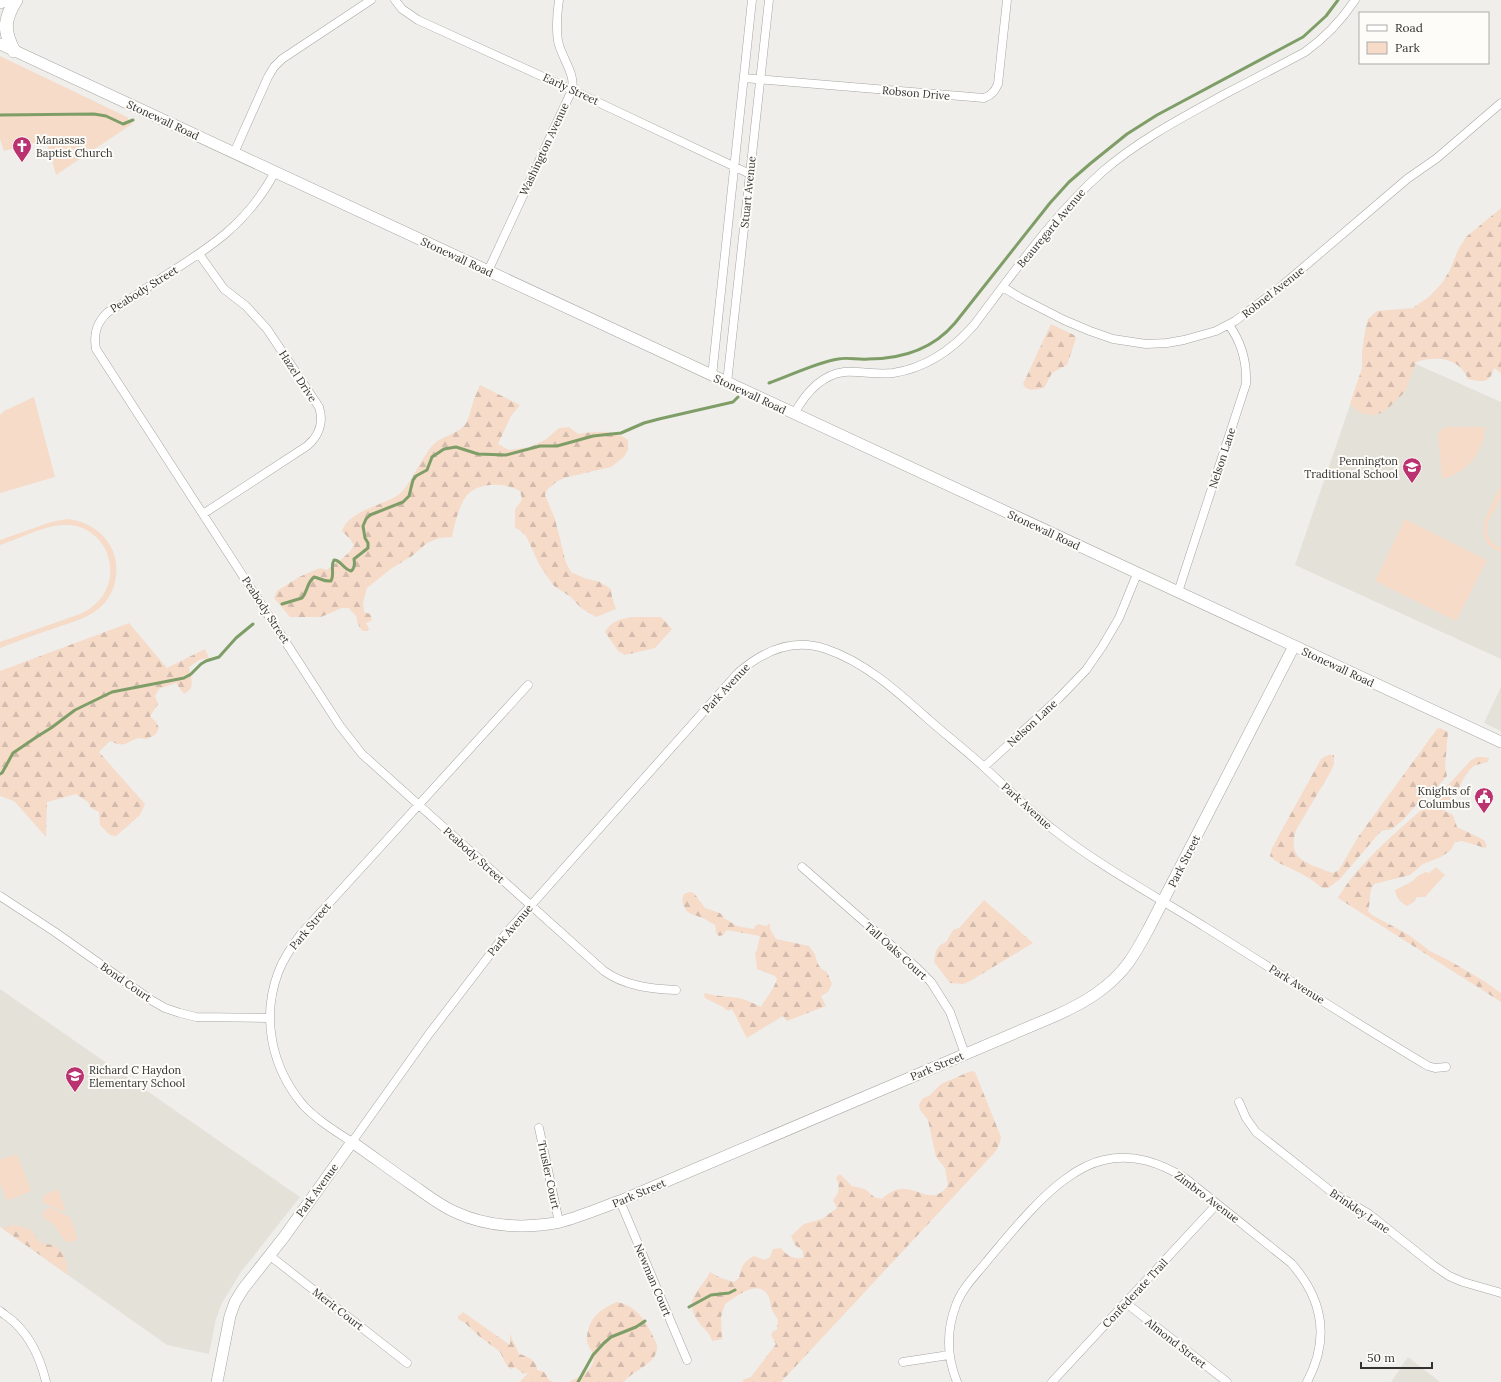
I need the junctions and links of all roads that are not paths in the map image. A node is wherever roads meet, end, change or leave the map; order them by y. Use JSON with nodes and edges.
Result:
{"nodes":[{"id":1,"x":3,"y":0,"type":"edge"},
{"id":2,"x":16,"y":0,"type":"edge"},
{"id":3,"x":371,"y":0,"type":"edge"},
{"id":4,"x":395,"y":0,"type":"edge"},
{"id":5,"x":558,"y":0,"type":"edge"},
{"id":6,"x":752,"y":0,"type":"edge"},
{"id":7,"x":769,"y":0,"type":"edge"},
{"id":8,"x":1006,"y":0,"type":"edge"},
{"id":9,"x":1355,"y":0,"type":"edge"},
{"id":10,"x":0,"y":2,"type":"edge"},
{"id":11,"x":0,"y":44,"type":"edge"},
{"id":12,"x":14,"y":51,"type":"junction"},
{"id":13,"x":744,"y":78,"type":"junction"},
{"id":14,"x":760,"y":79,"type":"junction"},
{"id":15,"x":572,"y":90,"type":"junction"},
{"id":16,"x":1501,"y":103,"type":"edge"},
{"id":17,"x":234,"y":153,"type":"junction"},
{"id":18,"x":734,"y":167,"type":"junction"},
{"id":19,"x":274,"y":172,"type":"junction"},
{"id":20,"x":750,"y":174,"type":"junction"},
{"id":21,"x":199,"y":254,"type":"junction"},
{"id":22,"x":488,"y":271,"type":"junction"},
{"id":23,"x":1003,"y":287,"type":"junction"},
{"id":24,"x":1229,"y":325,"type":"junction"},
{"id":25,"x":712,"y":376,"type":"junction"},
{"id":26,"x":728,"y":383,"type":"junction"},
{"id":27,"x":794,"y":414,"type":"junction"},
{"id":28,"x":203,"y":514,"type":"junction"},
{"id":29,"x":1137,"y":574,"type":"junction"},
{"id":30,"x":1178,"y":592,"type":"junction"},
{"id":31,"x":1294,"y":646,"type":"junction"},
{"id":32,"x":528,"y":685,"type":"dead end"},
{"id":33,"x":1501,"y":742,"type":"edge"},
{"id":34,"x":984,"y":767,"type":"junction"},
{"id":35,"x":418,"y":805,"type":"junction"},
{"id":36,"x":802,"y":867,"type":"dead end"},
{"id":37,"x":0,"y":896,"type":"edge"},
{"id":38,"x":1163,"y":901,"type":"junction"},
{"id":39,"x":531,"y":905,"type":"junction"},
{"id":40,"x":676,"y":990,"type":"dead end"},
{"id":41,"x":270,"y":1018,"type":"junction"},
{"id":42,"x":965,"y":1054,"type":"junction"},
{"id":43,"x":1446,"y":1067,"type":"dead end"},
{"id":44,"x":1239,"y":1102,"type":"dead end"},
{"id":45,"x":539,"y":1128,"type":"dead end"},
{"id":46,"x":352,"y":1142,"type":"junction"},
{"id":47,"x":620,"y":1201,"type":"junction"},
{"id":48,"x":1217,"y":1204,"type":"junction"},
{"id":49,"x":559,"y":1222,"type":"junction"},
{"id":50,"x":269,"y":1255,"type":"junction"},
{"id":51,"x":1501,"y":1294,"type":"edge"},
{"id":52,"x":1126,"y":1303,"type":"junction"},
{"id":53,"x":0,"y":1312,"type":"edge"},
{"id":54,"x":949,"y":1355,"type":"junction"},
{"id":55,"x":687,"y":1360,"type":"dead end"},
{"id":56,"x":903,"y":1362,"type":"dead end"},
{"id":57,"x":407,"y":1364,"type":"dead end"},
{"id":58,"x":46,"y":1382,"type":"edge"},
{"id":59,"x":217,"y":1382,"type":"edge"},
{"id":60,"x":957,"y":1382,"type":"edge"},
{"id":61,"x":1052,"y":1382,"type":"edge"},
{"id":62,"x":1227,"y":1382,"type":"edge"},
{"id":63,"x":1307,"y":1382,"type":"edge"}],
"edges":[{"from":1,"to":10,"type":"main road"},
{"from":2,"to":12,"type":"main road"},
{"from":3,"to":17,"type":"street"},
{"from":4,"to":15,"type":"street","name":"Early Street"},
{"from":5,"to":15,"type":"street","name":"Washington Avenue"},
{"from":6,"to":13,"type":"street","name":"Stuart Avenue"},
{"from":7,"to":14,"type":"street","name":"Stuart Avenue"},
{"from":8,"to":14,"type":"street","name":"Robson Drive"},
{"from":9,"to":23,"type":"street","name":"Beauregard Avenue"},
{"from":11,"to":12,"type":"street","name":"Stonewall Road"},
{"from":12,"to":17,"type":"street","name":"Stonewall Road"},
{"from":13,"to":14,"type":"street","name":"Robson Drive"},
{"from":13,"to":18,"type":"street","name":"Stuart Avenue"},
{"from":14,"to":20,"type":"street","name":"Stuart Avenue"},
{"from":15,"to":18,"type":"street","name":"Early Street"},
{"from":15,"to":22,"type":"street","name":"Washington Avenue"},
{"from":16,"to":24,"type":"street","name":"Robnel Avenue"},
{"from":17,"to":19,"type":"street","name":"Stonewall Road"},
{"from":18,"to":20,"type":"street","name":"Early Street"},
{"from":18,"to":25,"type":"street","name":"Stuart Avenue"},
{"from":19,"to":21,"type":"street","name":"Peabody Street"},
{"from":19,"to":22,"type":"street","name":"Stonewall Road"},
{"from":20,"to":26,"type":"street","name":"Stuart Avenue"},
{"from":21,"to":28,"type":"street","name":"Peabody Street"},
{"from":21,"to":28,"type":"street","name":"Hazel Drive"},
{"from":22,"to":25,"type":"street","name":"Stonewall Road"},
{"from":23,"to":24,"type":"street","name":"Robnel Avenue"},
{"from":23,"to":27,"type":"street","name":"Beauregard Avenue"},
{"from":24,"to":30,"type":"street","name":"Nelson Lane"},
{"from":25,"to":26,"type":"street","name":"Stonewall Road"},
{"from":26,"to":27,"type":"street","name":"Stonewall Road"},
{"from":27,"to":29,"type":"street","name":"Stonewall Road"},
{"from":28,"to":35,"type":"street","name":"Peabody Street"},
{"from":29,"to":30,"type":"street","name":"Stonewall Road"},
{"from":29,"to":34,"type":"street","name":"Nelson Lane"},
{"from":30,"to":31,"type":"street","name":"Stonewall Road"},
{"from":31,"to":33,"type":"street","name":"Stonewall Road"},
{"from":31,"to":38,"type":"street","name":"Park Street"},
{"from":32,"to":35,"type":"street","name":"Park Street"},
{"from":34,"to":38,"type":"street","name":"Park Avenue"},
{"from":34,"to":39,"type":"street","name":"Park Avenue"},
{"from":35,"to":39,"type":"street","name":"Peabody Street"},
{"from":35,"to":41,"type":"street","name":"Park Street"},
{"from":36,"to":42,"type":"street","name":"Tall Oaks Court"},
{"from":37,"to":41,"type":"street","name":"Bond Court"},
{"from":38,"to":42,"type":"street","name":"Park Street"},
{"from":38,"to":43,"type":"street","name":"Park Avenue"},
{"from":39,"to":40,"type":"street","name":"Peabody Street"},
{"from":39,"to":46,"type":"street","name":"Park Avenue"},
{"from":41,"to":46,"type":"street","name":"Park Street"},
{"from":42,"to":47,"type":"street","name":"Park Street"},
{"from":44,"to":51,"type":"street","name":"Brinkley Lane"},
{"from":45,"to":49,"type":"street","name":"Trusler Court"},
{"from":46,"to":49,"type":"street","name":"Park Street"},
{"from":46,"to":50,"type":"street","name":"Park Avenue"},
{"from":47,"to":49,"type":"street","name":"Park Street"},
{"from":47,"to":55,"type":"street","name":"Newman Court"},
{"from":48,"to":52,"type":"street","name":"Confederate Trail"},
{"from":48,"to":54,"type":"street","name":"Zimbro Avenue"},
{"from":48,"to":63,"type":"street","name":"Zimbro Avenue"},
{"from":50,"to":57,"type":"street","name":"Merit Court"},
{"from":50,"to":59,"type":"street","name":"Park Avenue"},
{"from":52,"to":61,"type":"street","name":"Confederate Trail"},
{"from":52,"to":62,"type":"street","name":"Almond Street"},
{"from":53,"to":58,"type":"street"},
{"from":54,"to":56,"type":"street"},
{"from":54,"to":60,"type":"street","name":"Zimbro Avenue"}]}
